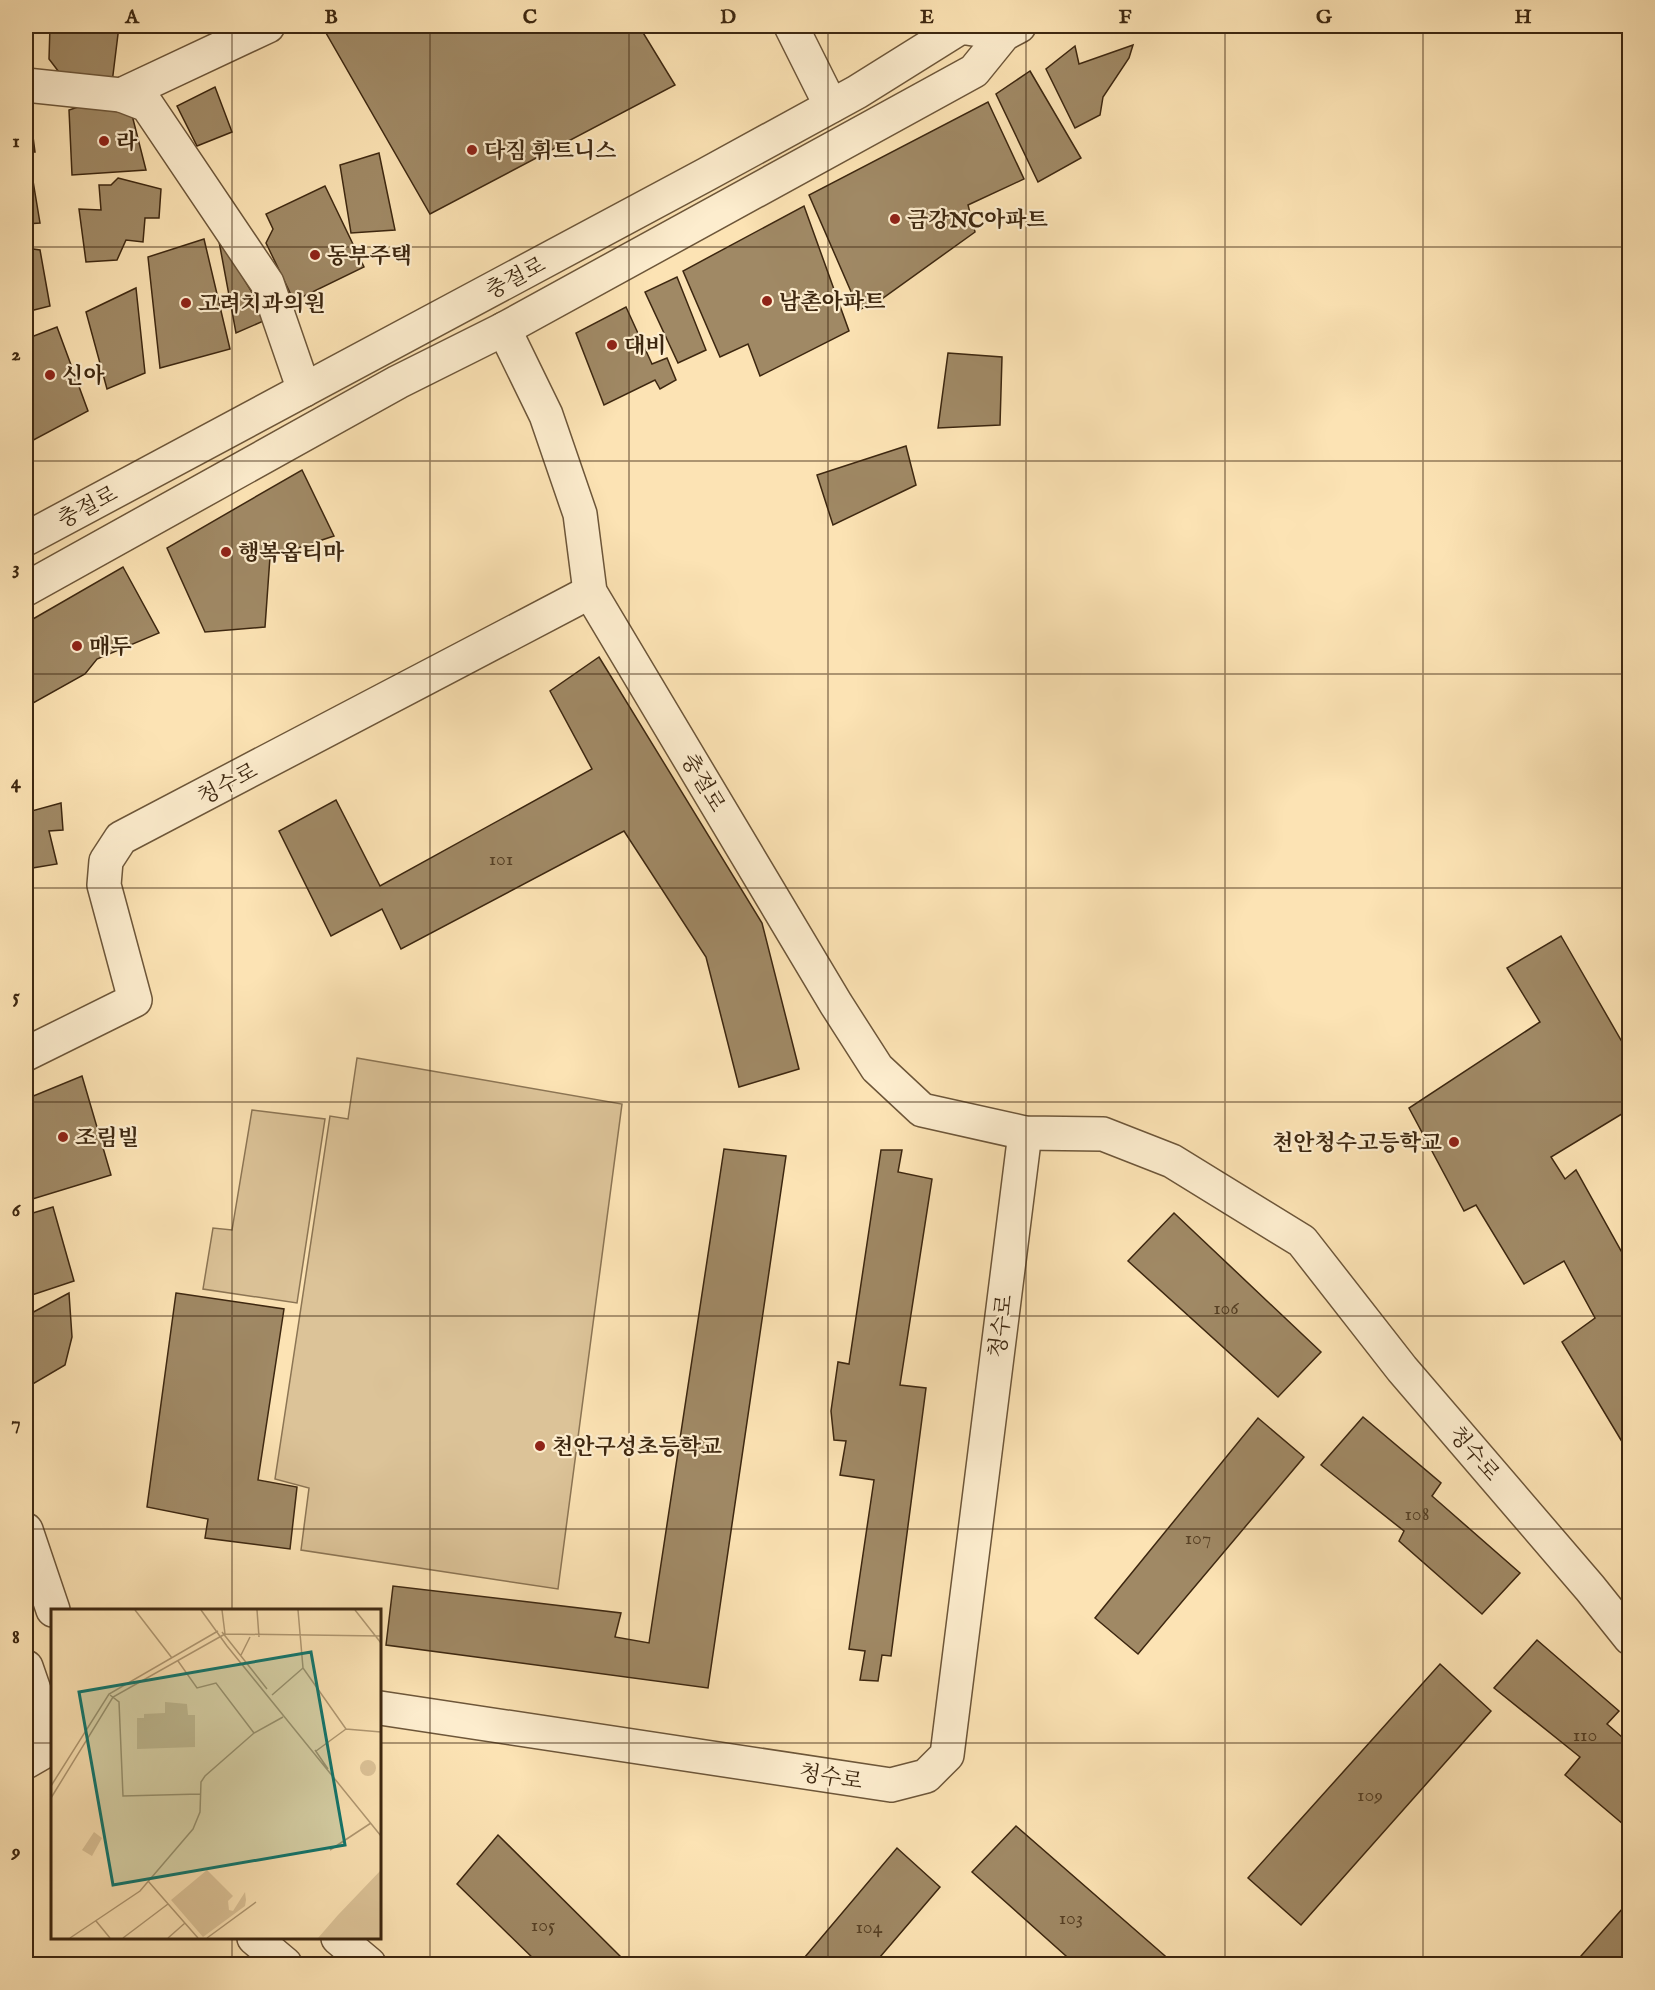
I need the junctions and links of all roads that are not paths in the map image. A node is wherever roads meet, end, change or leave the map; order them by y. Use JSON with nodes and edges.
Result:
{"nodes":[{"id":1,"x":268,"y":26,"type":"edge"},
{"id":2,"x":791,"y":26,"type":"edge"},
{"id":3,"x":1012,"y":30,"type":"edge"},
{"id":4,"x":26,"y":85,"type":"edge"},
{"id":5,"x":121,"y":95,"type":"junction"},
{"id":6,"x":831,"y":106,"type":"junction"},
{"id":7,"x":504,"y":329,"type":"junction"},
{"id":8,"x":304,"y":390,"type":"junction"},
{"id":9,"x":26,"y":539,"type":"edge"},
{"id":10,"x":26,"y":589,"type":"edge"},
{"id":11,"x":590,"y":592,"type":"junction"},
{"id":12,"x":26,"y":1054,"type":"edge"},
{"id":13,"x":1024,"y":1133,"type":"junction"},
{"id":14,"x":26,"y":1530,"type":"edge"},
{"id":15,"x":52,"y":1609,"type":"edge"},
{"id":16,"x":1629,"y":1638,"type":"edge"},
{"id":17,"x":26,"y":1667,"type":"edge"},
{"id":18,"x":381,"y":1708,"type":"edge"},
{"id":19,"x":51,"y":1739,"type":"edge"},
{"id":20,"x":51,"y":1748,"type":"edge"},
{"id":21,"x":26,"y":1762,"type":"edge"},
{"id":22,"x":255,"y":1939,"type":"edge"},
{"id":23,"x":339,"y":1939,"type":"edge"},
{"id":24,"x":285,"y":1965,"type":"edge"},
{"id":25,"x":369,"y":1965,"type":"edge"}],
"edges":[{"from":1,"to":5,"type":"street"},
{"from":2,"to":6,"type":"street"},
{"from":3,"to":6,"type":"street","name":"충절로"},
{"from":3,"to":7,"type":"street","name":"충절로"},
{"from":4,"to":5,"type":"street"},
{"from":5,"to":8,"type":"street"},
{"from":6,"to":8,"type":"street","name":"충절로"},
{"from":7,"to":10,"type":"street","name":"충절로"},
{"from":7,"to":11,"type":"street","name":"충절로"},
{"from":8,"to":9,"type":"street","name":"충절로"},
{"from":11,"to":12,"type":"street","name":"청수로"},
{"from":11,"to":13,"type":"street","name":"충절로"},
{"from":13,"to":16,"type":"street","name":"청수로"},
{"from":13,"to":18,"type":"street","name":"청수로"},
{"from":14,"to":15,"type":"street"},
{"from":17,"to":19,"type":"street"},
{"from":20,"to":21,"type":"street"},
{"from":22,"to":24,"type":"street"},
{"from":23,"to":25,"type":"street"}]}
